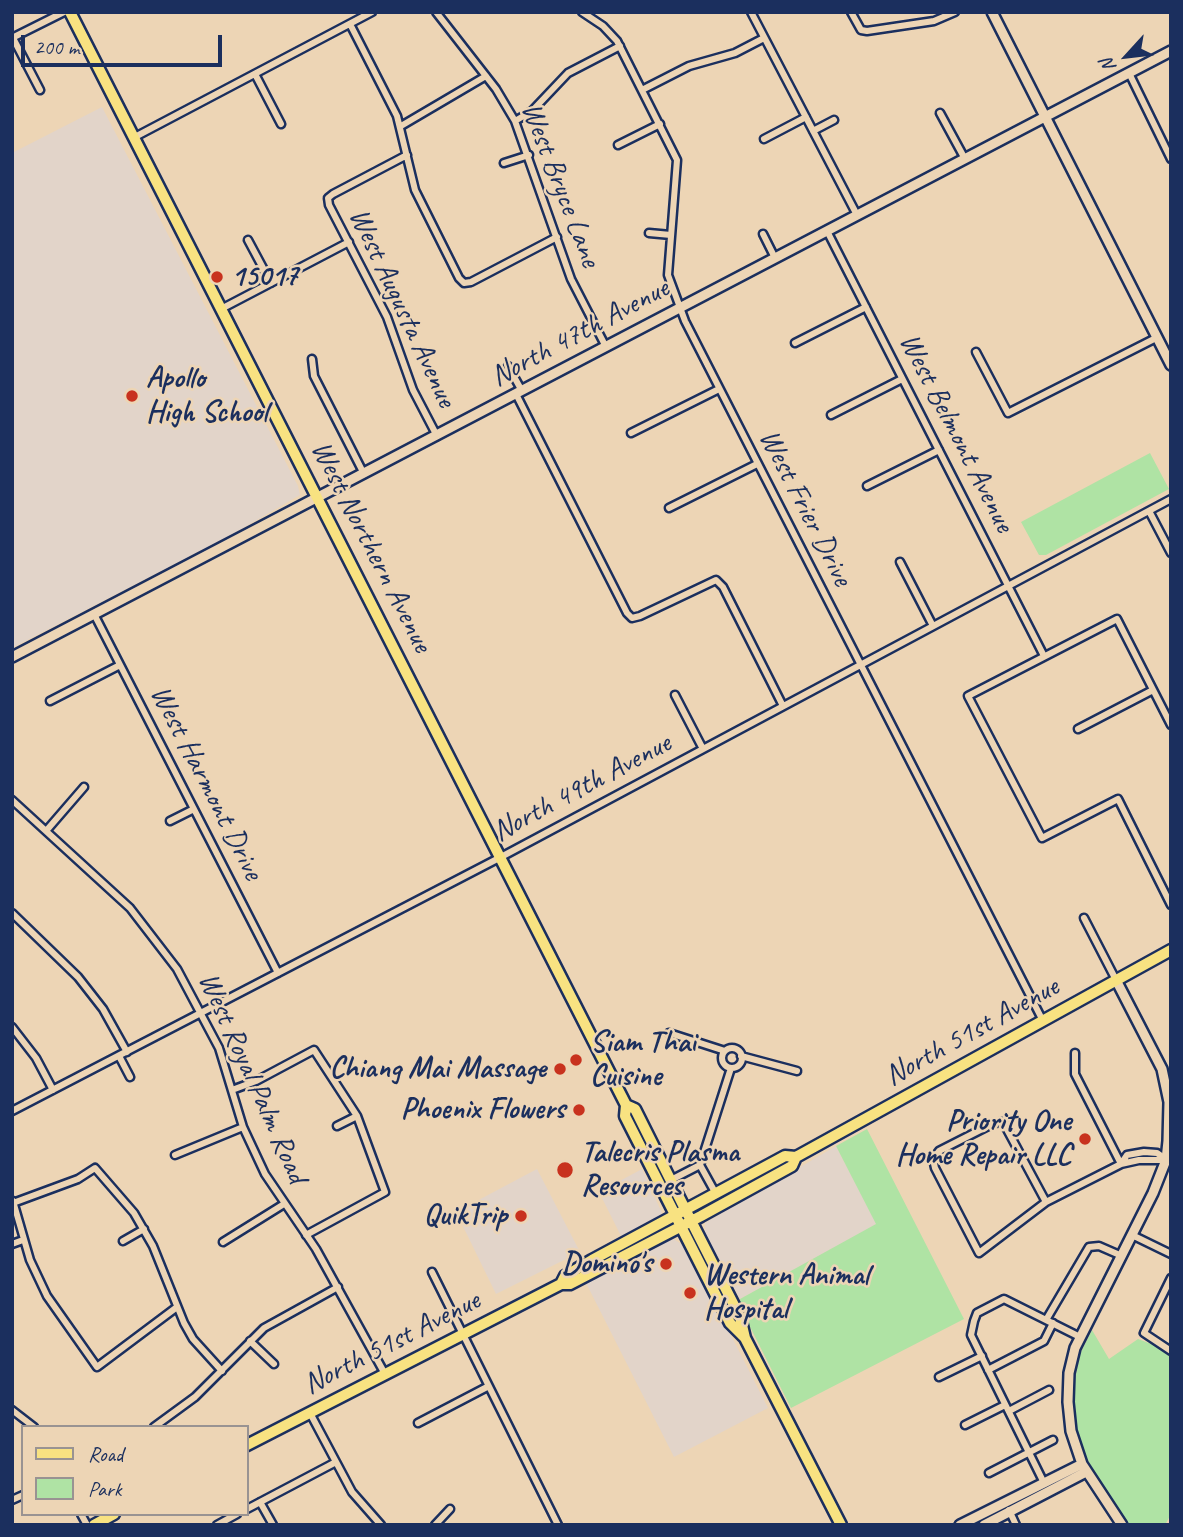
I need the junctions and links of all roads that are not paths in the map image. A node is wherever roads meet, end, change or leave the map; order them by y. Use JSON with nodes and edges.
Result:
{"nodes":[{"id":1,"x":64,"y":12,"type":"edge"},
{"id":2,"x":70,"y":12,"type":"edge"},
{"id":3,"x":372,"y":12,"type":"edge"},
{"id":4,"x":436,"y":12,"type":"edge"},
{"id":5,"x":582,"y":12,"type":"edge"},
{"id":6,"x":751,"y":12,"type":"edge"},
{"id":7,"x":851,"y":12,"type":"edge"},
{"id":8,"x":956,"y":12,"type":"edge"},
{"id":9,"x":992,"y":12,"type":"edge"},
{"id":10,"x":350,"y":24,"type":"junction"},
{"id":11,"x":13,"y":38,"type":"edge"},
{"id":12,"x":764,"y":38,"type":"junction"},
{"id":13,"x":620,"y":46,"type":"junction"},
{"id":14,"x":1171,"y":51,"type":"edge"},
{"id":15,"x":1129,"y":73,"type":"junction"},
{"id":16,"x":255,"y":74,"type":"junction"},
{"id":17,"x":486,"y":76,"type":"junction"},
{"id":18,"x":40,"y":90,"type":"dead end"},
{"id":19,"x":642,"y":90,"type":"junction"},
{"id":20,"x":940,"y":113,"type":"dead end"},
{"id":21,"x":806,"y":117,"type":"junction"},
{"id":22,"x":1045,"y":117,"type":"junction"},
{"id":23,"x":834,"y":120,"type":"dead end"},
{"id":24,"x":515,"y":121,"type":"junction"},
{"id":25,"x":281,"y":124,"type":"dead end"},
{"id":26,"x":660,"y":124,"type":"junction"},
{"id":27,"x":401,"y":126,"type":"junction"},
{"id":28,"x":813,"y":131,"type":"junction"},
{"id":29,"x":134,"y":138,"type":"junction"},
{"id":30,"x":764,"y":139,"type":"dead end"},
{"id":31,"x":618,"y":145,"type":"dead end"},
{"id":32,"x":407,"y":155,"type":"junction"},
{"id":33,"x":529,"y":155,"type":"junction"},
{"id":34,"x":965,"y":159,"type":"junction"},
{"id":35,"x":1171,"y":159,"type":"edge"},
{"id":36,"x":504,"y":163,"type":"dead end"},
{"id":37,"x":857,"y":215,"type":"junction"},
{"id":38,"x":827,"y":231,"type":"junction"},
{"id":39,"x":649,"y":233,"type":"dead end"},
{"id":40,"x":763,"y":234,"type":"dead end"},
{"id":41,"x":671,"y":236,"type":"junction"},
{"id":42,"x":556,"y":237,"type":"junction"},
{"id":43,"x":248,"y":240,"type":"dead end"},
{"id":44,"x":349,"y":242,"type":"junction"},
{"id":45,"x":775,"y":258,"type":"junction"},
{"id":46,"x":271,"y":283,"type":"junction"},
{"id":47,"x":866,"y":307,"type":"junction"},
{"id":48,"x":680,"y":308,"type":"junction"},
{"id":49,"x":221,"y":309,"type":"junction"},
{"id":50,"x":1156,"y":338,"type":"junction"},
{"id":51,"x":795,"y":343,"type":"dead end"},
{"id":52,"x":606,"y":347,"type":"junction"},
{"id":53,"x":976,"y":352,"type":"dead end"},
{"id":54,"x":312,"y":359,"type":"dead end"},
{"id":55,"x":1171,"y":365,"type":"edge"},
{"id":56,"x":508,"y":366,"type":"dead end"},
{"id":57,"x":902,"y":379,"type":"junction"},
{"id":58,"x":719,"y":389,"type":"junction"},
{"id":59,"x":519,"y":392,"type":"junction"},
{"id":60,"x":831,"y":415,"type":"dead end"},
{"id":61,"x":631,"y":433,"type":"dead end"},
{"id":62,"x":437,"y":436,"type":"junction"},
{"id":63,"x":939,"y":450,"type":"junction"},
{"id":64,"x":757,"y":464,"type":"junction"},
{"id":65,"x":365,"y":474,"type":"junction"},
{"id":66,"x":867,"y":486,"type":"dead end"},
{"id":67,"x":318,"y":498,"type":"junction"},
{"id":68,"x":1171,"y":499,"type":"edge"},
{"id":69,"x":669,"y":508,"type":"dead end"},
{"id":70,"x":1149,"y":511,"type":"junction"},
{"id":71,"x":1171,"y":553,"type":"edge"},
{"id":72,"x":900,"y":562,"type":"dead end"},
{"id":73,"x":1008,"y":586,"type":"junction"},
{"id":74,"x":94,"y":614,"type":"junction"},
{"id":75,"x":933,"y":626,"type":"junction"},
{"id":76,"x":1044,"y":656,"type":"junction"},
{"id":77,"x":12,"y":657,"type":"edge"},
{"id":78,"x":120,"y":665,"type":"junction"},
{"id":79,"x":859,"y":665,"type":"junction"},
{"id":80,"x":1153,"y":690,"type":"junction"},
{"id":81,"x":675,"y":695,"type":"dead end"},
{"id":82,"x":50,"y":701,"type":"dead end"},
{"id":83,"x":783,"y":706,"type":"junction"},
{"id":84,"x":1171,"y":725,"type":"edge"},
{"id":85,"x":1078,"y":729,"type":"dead end"},
{"id":86,"x":703,"y":748,"type":"junction"},
{"id":87,"x":84,"y":787,"type":"dead end"},
{"id":88,"x":12,"y":800,"type":"edge"},
{"id":89,"x":194,"y":809,"type":"junction"},
{"id":90,"x":170,"y":821,"type":"dead end"},
{"id":91,"x":46,"y":831,"type":"junction"},
{"id":92,"x":501,"y":858,"type":"junction"},
{"id":93,"x":1171,"y":905,"type":"edge"},
{"id":94,"x":12,"y":913,"type":"edge"},
{"id":95,"x":1084,"y":918,"type":"dead end"},
{"id":96,"x":1171,"y":950,"type":"edge"},
{"id":97,"x":278,"y":973,"type":"junction"},
{"id":98,"x":1116,"y":980,"type":"junction"},
{"id":99,"x":202,"y":1013,"type":"junction"},
{"id":100,"x":1043,"y":1021,"type":"junction"},
{"id":101,"x":12,"y":1027,"type":"edge"},
{"id":102,"x":669,"y":1032,"type":"dead end"},
{"id":103,"x":725,"y":1051,"type":"junction"},
{"id":104,"x":127,"y":1052,"type":"junction"},
{"id":105,"x":1075,"y":1054,"type":"dead end"},
{"id":106,"x":119,"y":1056,"type":"junction"},
{"id":107,"x":741,"y":1056,"type":"junction"},
{"id":108,"x":731,"y":1068,"type":"junction"},
{"id":109,"x":797,"y":1070,"type":"dead end"},
{"id":110,"x":130,"y":1077,"type":"dead end"},
{"id":111,"x":1168,"y":1078,"type":"edge"},
{"id":112,"x":53,"y":1090,"type":"junction"},
{"id":113,"x":232,"y":1090,"type":"junction"},
{"id":114,"x":626,"y":1105,"type":"junction"},
{"id":115,"x":12,"y":1111,"type":"edge"},
{"id":116,"x":357,"y":1116,"type":"junction"},
{"id":117,"x":337,"y":1126,"type":"dead end"},
{"id":118,"x":243,"y":1127,"type":"junction"},
{"id":119,"x":175,"y":1155,"type":"dead end"},
{"id":120,"x":796,"y":1157,"type":"junction"},
{"id":121,"x":1168,"y":1161,"type":"edge"},
{"id":122,"x":1121,"y":1164,"type":"junction"},
{"id":123,"x":700,"y":1165,"type":"junction"},
{"id":124,"x":671,"y":1180,"type":"junction"},
{"id":125,"x":716,"y":1194,"type":"junction"},
{"id":126,"x":13,"y":1202,"type":"edge"},
{"id":127,"x":1046,"y":1202,"type":"junction"},
{"id":128,"x":284,"y":1204,"type":"junction"},
{"id":129,"x":686,"y":1210,"type":"junction"},
{"id":130,"x":676,"y":1216,"type":"junction"},
{"id":131,"x":692,"y":1221,"type":"junction"},
{"id":132,"x":681,"y":1227,"type":"junction"},
{"id":133,"x":144,"y":1229,"type":"junction"},
{"id":134,"x":306,"y":1235,"type":"junction"},
{"id":135,"x":1132,"y":1236,"type":"junction"},
{"id":136,"x":23,"y":1240,"type":"junction"},
{"id":137,"x":123,"y":1241,"type":"dead end"},
{"id":138,"x":223,"y":1242,"type":"dead end"},
{"id":139,"x":12,"y":1244,"type":"edge"},
{"id":140,"x":1171,"y":1254,"type":"edge"},
{"id":141,"x":1122,"y":1256,"type":"junction"},
{"id":142,"x":432,"y":1272,"type":"dead end"},
{"id":143,"x":1171,"y":1278,"type":"edge"},
{"id":144,"x":561,"y":1284,"type":"junction"},
{"id":145,"x":338,"y":1287,"type":"junction"},
{"id":146,"x":177,"y":1307,"type":"junction"},
{"id":147,"x":1049,"y":1322,"type":"junction"},
{"id":148,"x":461,"y":1335,"type":"junction"},
{"id":149,"x":1080,"y":1337,"type":"junction"},
{"id":150,"x":745,"y":1338,"type":"junction"},
{"id":151,"x":250,"y":1341,"type":"junction"},
{"id":152,"x":1171,"y":1351,"type":"edge"},
{"id":153,"x":982,"y":1356,"type":"junction"},
{"id":154,"x":274,"y":1364,"type":"dead end"},
{"id":155,"x":988,"y":1370,"type":"junction"},
{"id":156,"x":222,"y":1371,"type":"junction"},
{"id":157,"x":385,"y":1374,"type":"junction"},
{"id":158,"x":939,"y":1377,"type":"dead end"},
{"id":159,"x":487,"y":1387,"type":"junction"},
{"id":160,"x":1049,"y":1390,"type":"dead end"},
{"id":161,"x":1007,"y":1408,"type":"junction"},
{"id":162,"x":12,"y":1410,"type":"edge"},
{"id":163,"x":310,"y":1413,"type":"junction"},
{"id":164,"x":418,"y":1423,"type":"dead end"},
{"id":165,"x":31,"y":1425,"type":"edge"},
{"id":166,"x":157,"y":1425,"type":"edge"},
{"id":167,"x":965,"y":1425,"type":"dead end"},
{"id":168,"x":1053,"y":1440,"type":"dead end"},
{"id":169,"x":248,"y":1444,"type":"edge"},
{"id":170,"x":1029,"y":1452,"type":"junction"},
{"id":171,"x":336,"y":1462,"type":"junction"},
{"id":172,"x":1084,"y":1468,"type":"junction"},
{"id":173,"x":989,"y":1473,"type":"dead end"},
{"id":174,"x":1044,"y":1483,"type":"junction"},
{"id":175,"x":260,"y":1502,"type":"junction"},
{"id":176,"x":1007,"y":1507,"type":"junction"},
{"id":177,"x":248,"y":1508,"type":"edge"},
{"id":178,"x":450,"y":1509,"type":"dead end"},
{"id":179,"x":110,"y":1516,"type":"edge"},
{"id":180,"x":233,"y":1516,"type":"edge"},
{"id":181,"x":94,"y":1525,"type":"edge"},
{"id":182,"x":217,"y":1525,"type":"edge"},
{"id":183,"x":273,"y":1525,"type":"edge"},
{"id":184,"x":381,"y":1525,"type":"edge"},
{"id":185,"x":435,"y":1525,"type":"edge"},
{"id":186,"x":558,"y":1525,"type":"edge"},
{"id":187,"x":841,"y":1525,"type":"edge"},
{"id":188,"x":960,"y":1525,"type":"edge"},
{"id":189,"x":984,"y":1525,"type":"edge"},
{"id":190,"x":1016,"y":1525,"type":"edge"},
{"id":191,"x":1122,"y":1525,"type":"edge"}],
"edges":[{"from":1,"to":11,"type":"street"},
{"from":2,"to":29,"type":"main road","name":"West Northern Avenue"},
{"from":3,"to":10,"type":"street"},
{"from":4,"to":17,"type":"street","name":"West Bryce Lane"},
{"from":5,"to":13,"type":"street","name":"West Frier Drive"},
{"from":6,"to":12,"type":"street"},
{"from":7,"to":8,"type":"street"},
{"from":9,"to":22,"type":"street"},
{"from":10,"to":16,"type":"street"},
{"from":10,"to":27,"type":"street"},
{"from":11,"to":18,"type":"street"},
{"from":12,"to":19,"type":"street"},
{"from":12,"to":21,"type":"street"},
{"from":13,"to":19,"type":"street","name":"West Frier Drive"},
{"from":13,"to":24,"type":"street"},
{"from":14,"to":15,"type":"street","name":"North 47th Avenue"},
{"from":15,"to":22,"type":"street","name":"North 47th Avenue"},
{"from":15,"to":35,"type":"street"},
{"from":16,"to":25,"type":"street"},
{"from":16,"to":29,"type":"street"},
{"from":17,"to":24,"type":"street","name":"West Bryce Lane"},
{"from":17,"to":27,"type":"street"},
{"from":19,"to":26,"type":"street","name":"West Frier Drive"},
{"from":20,"to":34,"type":"street"},
{"from":21,"to":28,"type":"street"},
{"from":21,"to":30,"type":"street"},
{"from":22,"to":34,"type":"street","name":"North 47th Avenue"},
{"from":22,"to":50,"type":"street"},
{"from":23,"to":28,"type":"street"},
{"from":24,"to":33,"type":"street","name":"West Bryce Lane"},
{"from":26,"to":31,"type":"street"},
{"from":26,"to":41,"type":"street","name":"West Frier Drive"},
{"from":27,"to":32,"type":"street"},
{"from":28,"to":37,"type":"street"},
{"from":29,"to":49,"type":"main road","name":"West Northern Avenue"},
{"from":32,"to":42,"type":"street"},
{"from":32,"to":44,"type":"street","name":"West Augusta Avenue"},
{"from":33,"to":36,"type":"street"},
{"from":33,"to":42,"type":"street","name":"West Bryce Lane"},
{"from":34,"to":37,"type":"street","name":"North 47th Avenue"},
{"from":37,"to":38,"type":"street","name":"North 47th Avenue"},
{"from":38,"to":45,"type":"street","name":"North 47th Avenue"},
{"from":38,"to":47,"type":"street","name":"West Belmont Avenue"},
{"from":39,"to":41,"type":"street"},
{"from":40,"to":45,"type":"street"},
{"from":41,"to":48,"type":"street","name":"West Frier Drive"},
{"from":42,"to":52,"type":"street","name":"West Bryce Lane"},
{"from":43,"to":46,"type":"street"},
{"from":44,"to":46,"type":"street"},
{"from":44,"to":62,"type":"street","name":"West Augusta Avenue"},
{"from":45,"to":48,"type":"street","name":"North 47th Avenue"},
{"from":46,"to":49,"type":"street"},
{"from":47,"to":51,"type":"street"},
{"from":47,"to":57,"type":"street","name":"West Belmont Avenue"},
{"from":48,"to":52,"type":"street","name":"North 47th Avenue"},
{"from":48,"to":58,"type":"street","name":"West Frier Drive"},
{"from":49,"to":67,"type":"main road","name":"West Northern Avenue"},
{"from":50,"to":53,"type":"street"},
{"from":50,"to":55,"type":"street"},
{"from":52,"to":59,"type":"street","name":"North 47th Avenue"},
{"from":54,"to":65,"type":"street"},
{"from":56,"to":59,"type":"street"},
{"from":57,"to":60,"type":"street"},
{"from":57,"to":63,"type":"street","name":"West Belmont Avenue"},
{"from":58,"to":61,"type":"street"},
{"from":58,"to":64,"type":"street","name":"West Frier Drive"},
{"from":59,"to":62,"type":"street","name":"North 47th Avenue"},
{"from":59,"to":83,"type":"street"},
{"from":62,"to":65,"type":"street","name":"North 47th Avenue"},
{"from":63,"to":66,"type":"street"},
{"from":63,"to":73,"type":"street","name":"West Belmont Avenue"},
{"from":64,"to":69,"type":"street"},
{"from":64,"to":79,"type":"street","name":"West Frier Drive"},
{"from":65,"to":67,"type":"street","name":"North 47th Avenue"},
{"from":67,"to":74,"type":"street","name":"North 47th Avenue"},
{"from":67,"to":92,"type":"main road","name":"West Northern Avenue"},
{"from":68,"to":70,"type":"street","name":"North 49th Avenue"},
{"from":70,"to":71,"type":"street"},
{"from":70,"to":73,"type":"street","name":"North 49th Avenue"},
{"from":72,"to":75,"type":"street"},
{"from":73,"to":75,"type":"street","name":"North 49th Avenue"},
{"from":73,"to":76,"type":"street","name":"West Belmont Avenue"},
{"from":74,"to":77,"type":"street","name":"North 47th Avenue"},
{"from":74,"to":78,"type":"street","name":"West Harmont Drive"},
{"from":75,"to":79,"type":"street","name":"North 49th Avenue"},
{"from":76,"to":80,"type":"street"},
{"from":76,"to":93,"type":"street"},
{"from":78,"to":82,"type":"street"},
{"from":78,"to":89,"type":"street","name":"West Harmont Drive"},
{"from":79,"to":83,"type":"street","name":"North 49th Avenue"},
{"from":79,"to":100,"type":"street","name":"West Frier Drive"},
{"from":80,"to":84,"type":"street"},
{"from":80,"to":85,"type":"street"},
{"from":81,"to":86,"type":"street"},
{"from":83,"to":86,"type":"street","name":"North 49th Avenue"},
{"from":86,"to":92,"type":"street","name":"North 49th Avenue"},
{"from":87,"to":91,"type":"street"},
{"from":88,"to":91,"type":"street","name":"West Royal Palm Road"},
{"from":89,"to":90,"type":"street"},
{"from":89,"to":97,"type":"street","name":"West Harmont Drive"},
{"from":91,"to":99,"type":"street","name":"West Royal Palm Road"},
{"from":92,"to":97,"type":"street","name":"North 49th Avenue"},
{"from":92,"to":114,"type":"main road","name":"West Northern Avenue"},
{"from":94,"to":104,"type":"street"},
{"from":95,"to":98,"type":"street"},
{"from":96,"to":98,"type":"main road","name":"North 51st Avenue"},
{"from":97,"to":99,"type":"street","name":"North 49th Avenue"},
{"from":98,"to":100,"type":"main road","name":"North 51st Avenue"},
{"from":98,"to":111,"type":"street"},
{"from":99,"to":104,"type":"street","name":"North 49th Avenue"},
{"from":99,"to":113,"type":"street","name":"West Royal Palm Road"},
{"from":100,"to":120,"type":"main road","name":"North 51st Avenue"},
{"from":101,"to":112,"type":"street"},
{"from":102,"to":103,"type":"street"},
{"from":103,"to":107,"type":"street"},
{"from":103,"to":108,"type":"street"},
{"from":104,"to":106,"type":"street","name":"North 49th Avenue"},
{"from":105,"to":122,"type":"street"},
{"from":106,"to":110,"type":"street"},
{"from":106,"to":112,"type":"street","name":"North 49th Avenue"},
{"from":107,"to":108,"type":"street"},
{"from":107,"to":109,"type":"street"},
{"from":108,"to":123,"type":"street"},
{"from":111,"to":121,"type":"street"},
{"from":112,"to":115,"type":"street","name":"North 49th Avenue"},
{"from":113,"to":116,"type":"street"},
{"from":113,"to":118,"type":"street","name":"West Royal Palm Road"},
{"from":114,"to":124,"type":"main road","name":"West Northern Avenue"},
{"from":114,"to":130,"type":"main road","name":"West Northern Avenue"},
{"from":116,"to":117,"type":"street"},
{"from":116,"to":134,"type":"street"},
{"from":118,"to":119,"type":"street"},
{"from":118,"to":128,"type":"street","name":"West Royal Palm Road"},
{"from":120,"to":125,"type":"main road","name":"North 51st Avenue"},
{"from":120,"to":131,"type":"main road","name":"North 51st Avenue"},
{"from":121,"to":122,"type":"street"},
{"from":121,"to":135,"type":"street"},
{"from":122,"to":127,"type":"street"},
{"from":123,"to":124,"type":"street"},
{"from":123,"to":125,"type":"street"},
{"from":124,"to":129,"type":"main road","name":"West Northern Avenue"},
{"from":125,"to":129,"type":"main road","name":"North 51st Avenue"},
{"from":126,"to":133,"type":"street"},
{"from":126,"to":136,"type":"street"},
{"from":127,"to":127,"type":"street"},
{"from":128,"to":134,"type":"street","name":"West Royal Palm Road"},
{"from":128,"to":138,"type":"street"},
{"from":129,"to":130,"type":"main road","name":"North 51st Avenue"},
{"from":129,"to":131,"type":"main road","name":"West Northern Avenue"},
{"from":130,"to":132,"type":"main road","name":"West Northern Avenue"},
{"from":130,"to":144,"type":"main road","name":"North 51st Avenue"},
{"from":131,"to":132,"type":"main road","name":"North 51st Avenue"},
{"from":131,"to":150,"type":"main road","name":"West Northern Avenue"},
{"from":132,"to":144,"type":"main road","name":"North 51st Avenue"},
{"from":132,"to":150,"type":"main road","name":"West Northern Avenue"},
{"from":133,"to":137,"type":"street"},
{"from":133,"to":146,"type":"street"},
{"from":134,"to":145,"type":"street","name":"West Royal Palm Road"},
{"from":135,"to":140,"type":"street"},
{"from":135,"to":141,"type":"street"},
{"from":136,"to":139,"type":"street"},
{"from":136,"to":146,"type":"street"},
{"from":141,"to":147,"type":"street"},
{"from":141,"to":149,"type":"street"},
{"from":142,"to":148,"type":"street"},
{"from":143,"to":152,"type":"street"},
{"from":144,"to":148,"type":"main road","name":"North 51st Avenue"},
{"from":145,"to":151,"type":"street"},
{"from":145,"to":157,"type":"street","name":"West Royal Palm Road"},
{"from":146,"to":156,"type":"street"},
{"from":147,"to":149,"type":"street"},
{"from":147,"to":153,"type":"street"},
{"from":147,"to":155,"type":"street"},
{"from":148,"to":157,"type":"main road","name":"North 51st Avenue"},
{"from":148,"to":159,"type":"street"},
{"from":149,"to":172,"type":"street"},
{"from":150,"to":187,"type":"main road","name":"West Northern Avenue"},
{"from":151,"to":154,"type":"street"},
{"from":151,"to":156,"type":"street"},
{"from":153,"to":155,"type":"street"},
{"from":153,"to":158,"type":"street"},
{"from":155,"to":161,"type":"street"},
{"from":156,"to":166,"type":"street"},
{"from":157,"to":163,"type":"main road","name":"North 51st Avenue"},
{"from":159,"to":164,"type":"street"},
{"from":159,"to":186,"type":"street"},
{"from":160,"to":161,"type":"street"},
{"from":161,"to":167,"type":"street"},
{"from":161,"to":170,"type":"street"},
{"from":162,"to":165,"type":"street"},
{"from":163,"to":169,"type":"main road","name":"North 51st Avenue"},
{"from":163,"to":171,"type":"street"},
{"from":168,"to":170,"type":"street"},
{"from":170,"to":173,"type":"street"},
{"from":170,"to":174,"type":"street"},
{"from":171,"to":175,"type":"street"},
{"from":171,"to":184,"type":"street"},
{"from":172,"to":174,"type":"street"},
{"from":172,"to":176,"type":"street"},
{"from":172,"to":191,"type":"street"},
{"from":174,"to":176,"type":"street"},
{"from":175,"to":177,"type":"street"},
{"from":175,"to":183,"type":"street"},
{"from":176,"to":188,"type":"street"},
{"from":176,"to":189,"type":"street"},
{"from":176,"to":190,"type":"street"},
{"from":178,"to":185,"type":"street"},
{"from":179,"to":181,"type":"main road"},
{"from":180,"to":182,"type":"street"}]}
